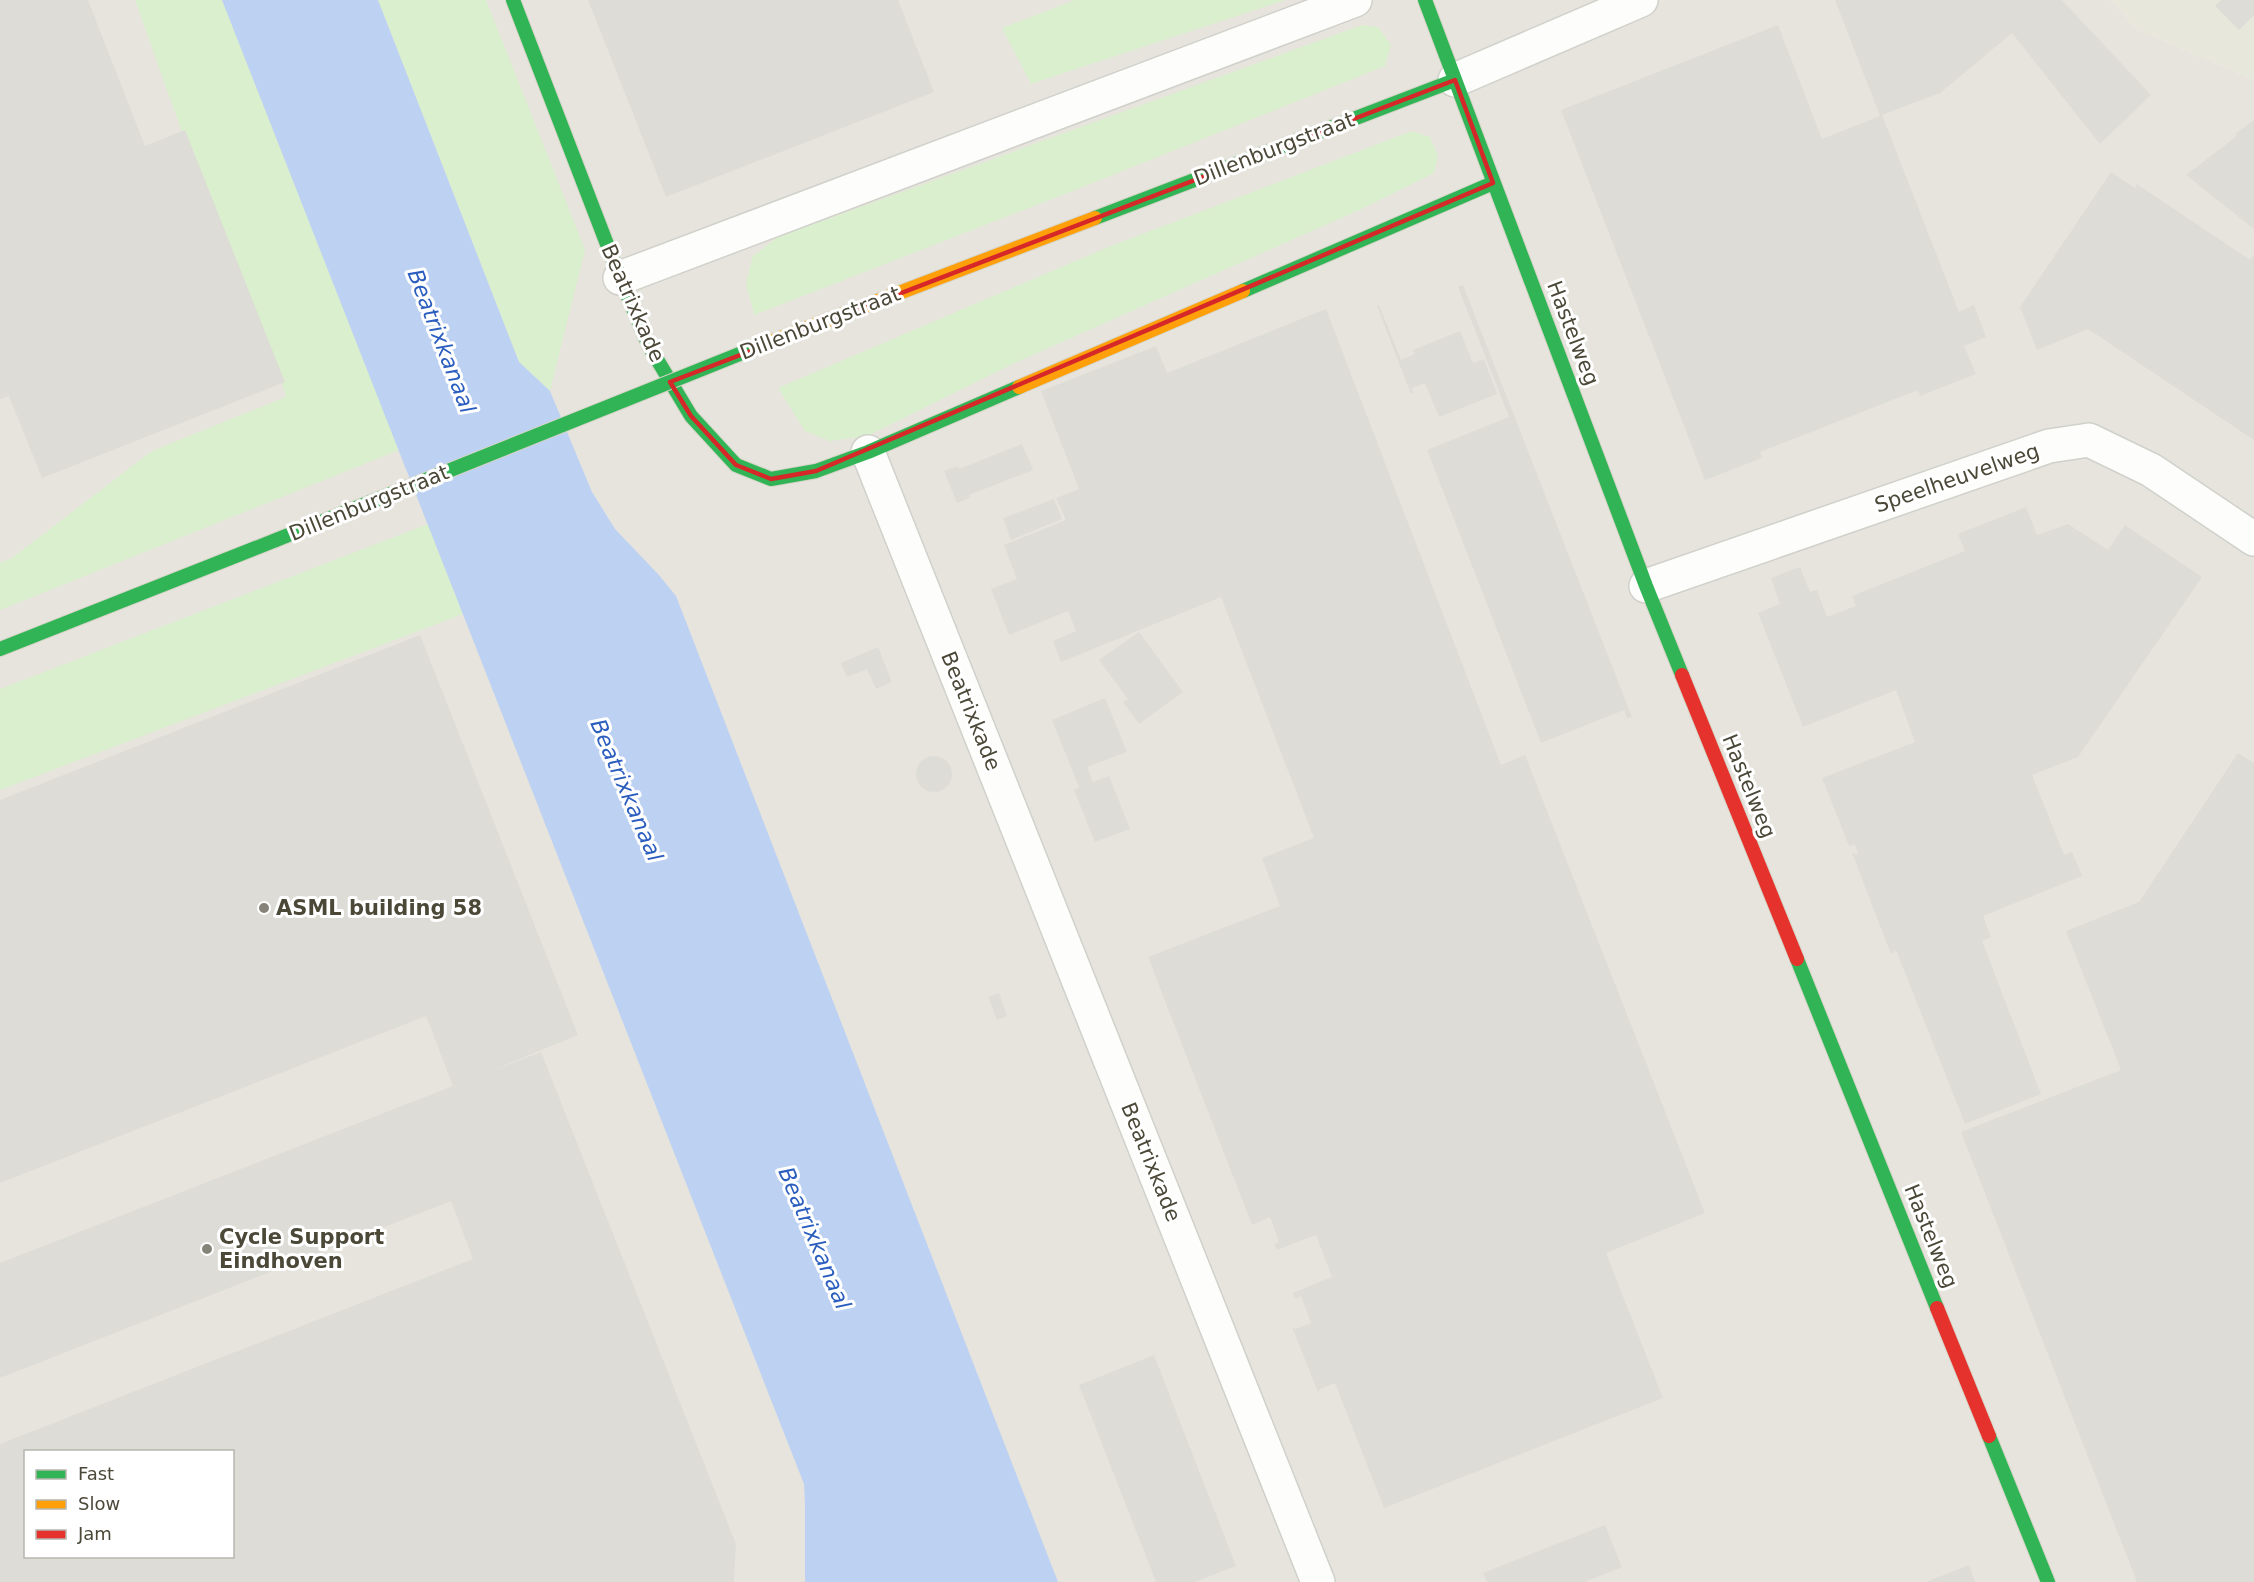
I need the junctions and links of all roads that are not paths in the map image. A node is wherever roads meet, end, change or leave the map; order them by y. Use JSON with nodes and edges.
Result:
{"nodes":[{"id":1,"x":513,"y":0,"type":"edge"},
{"id":2,"x":1355,"y":0,"type":"edge"},
{"id":3,"x":1425,"y":0,"type":"edge"},
{"id":4,"x":1641,"y":0,"type":"edge"},
{"id":5,"x":1455,"y":80,"type":"junction"},
{"id":6,"x":1494,"y":183,"type":"junction"},
{"id":7,"x":620,"y":278,"type":"junction"},
{"id":8,"x":868,"y":452,"type":"junction"},
{"id":9,"x":2254,"y":539,"type":"edge"},
{"id":10,"x":1646,"y":586,"type":"junction"},
{"id":11,"x":0,"y":649,"type":"edge"},
{"id":12,"x":1318,"y":1582,"type":"edge"},
{"id":13,"x":2048,"y":1582,"type":"edge"}],
"edges":[{"from":1,"to":7,"type":"street","name":"Beatrixkade"},
{"from":2,"to":7,"type":"street"},
{"from":3,"to":5,"type":"street","name":"Hastelweg"},
{"from":4,"to":5,"type":"street","name":"Dillenburgstraat"},
{"from":5,"to":6,"type":"street","name":"Hastelweg"},
{"from":5,"to":11,"type":"street","name":"Dillenburgstraat","bridge":true},
{"from":6,"to":8,"type":"street"},
{"from":6,"to":10,"type":"street","name":"Hastelweg"},
{"from":7,"to":8,"type":"street","name":"Beatrixkade"},
{"from":8,"to":12,"type":"street","name":"Beatrixkade"},
{"from":9,"to":10,"type":"street","name":"Speelheuvelweg"},
{"from":10,"to":13,"type":"street","name":"Hastelweg"}]}
